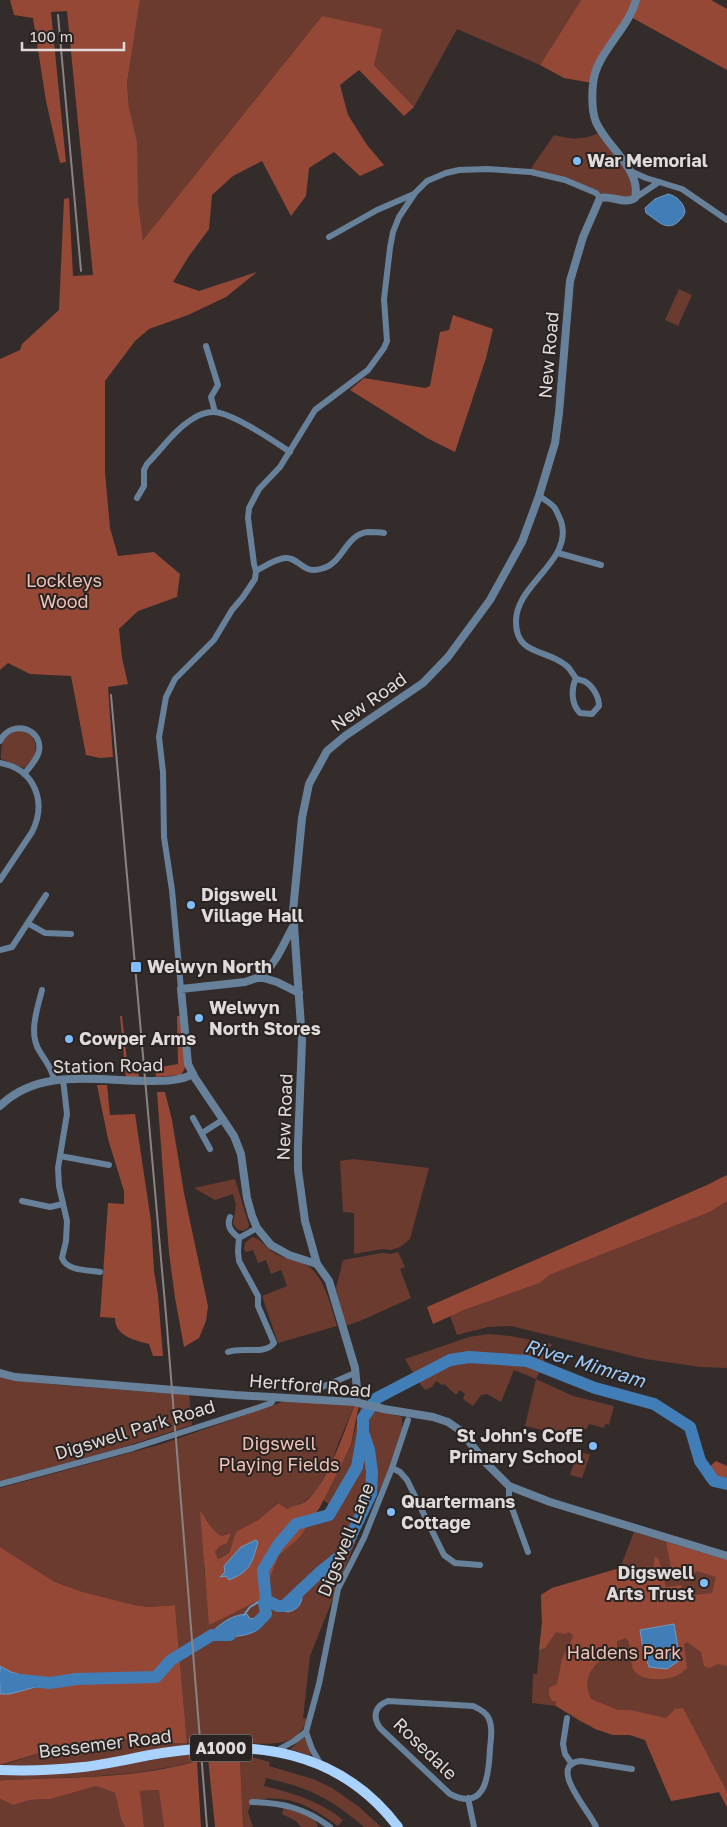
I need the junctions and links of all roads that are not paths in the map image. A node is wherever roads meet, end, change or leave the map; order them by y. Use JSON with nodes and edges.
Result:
{"nodes":[{"id":1,"x":636,"y":0,"type":"edge"},
{"id":2,"x":630,"y":171,"type":"junction"},
{"id":3,"x":659,"y":182,"type":"junction"},
{"id":4,"x":415,"y":194,"type":"junction"},
{"id":5,"x":600,"y":198,"type":"junction"},
{"id":6,"x":635,"y":198,"type":"junction"},
{"id":7,"x":727,"y":220,"type":"edge"},
{"id":8,"x":329,"y":237,"type":"dead end"},
{"id":9,"x":206,"y":346,"type":"dead end"},
{"id":10,"x":215,"y":412,"type":"junction"},
{"id":11,"x":290,"y":452,"type":"junction"},
{"id":12,"x":539,"y":496,"type":"junction"},
{"id":13,"x":137,"y":498,"type":"dead end"},
{"id":14,"x":384,"y":533,"type":"dead end"},
{"id":15,"x":558,"y":553,"type":"junction"},
{"id":16,"x":601,"y":564,"type":"dead end"},
{"id":17,"x":256,"y":571,"type":"junction"},
{"id":18,"x":576,"y":678,"type":"junction"},
{"id":19,"x":0,"y":741,"type":"edge"},
{"id":20,"x":0,"y":763,"type":"edge"},
{"id":21,"x":24,"y":774,"type":"junction"},
{"id":22,"x":0,"y":880,"type":"edge"},
{"id":23,"x":46,"y":894,"type":"dead end"},
{"id":24,"x":29,"y":924,"type":"junction"},
{"id":25,"x":294,"y":924,"type":"junction"},
{"id":26,"x":71,"y":934,"type":"dead end"},
{"id":27,"x":0,"y":950,"type":"edge"},
{"id":28,"x":260,"y":977,"type":"junction"},
{"id":29,"x":181,"y":989,"type":"junction"},
{"id":30,"x":42,"y":990,"type":"dead end"},
{"id":31,"x":299,"y":993,"type":"junction"},
{"id":32,"x":193,"y":1074,"type":"junction"},
{"id":33,"x":64,"y":1079,"type":"junction"},
{"id":34,"x":54,"y":1080,"type":"junction"},
{"id":35,"x":0,"y":1106,"type":"edge"},
{"id":36,"x":194,"y":1118,"type":"dead end"},
{"id":37,"x":224,"y":1120,"type":"junction"},
{"id":38,"x":202,"y":1133,"type":"junction"},
{"id":39,"x":210,"y":1149,"type":"dead end"},
{"id":40,"x":60,"y":1156,"type":"junction"},
{"id":41,"x":109,"y":1165,"type":"dead end"},
{"id":42,"x":22,"y":1201,"type":"dead end"},
{"id":43,"x":63,"y":1204,"type":"junction"},
{"id":44,"x":230,"y":1217,"type":"dead end"},
{"id":45,"x":257,"y":1228,"type":"junction"},
{"id":46,"x":240,"y":1238,"type":"junction"},
{"id":47,"x":317,"y":1264,"type":"junction"},
{"id":48,"x":100,"y":1272,"type":"dead end"},
{"id":49,"x":228,"y":1352,"type":"dead end"},
{"id":50,"x":0,"y":1373,"type":"edge"},
{"id":51,"x":355,"y":1373,"type":"junction"},
{"id":52,"x":315,"y":1390,"type":"dead end"},
{"id":53,"x":274,"y":1397,"type":"junction"},
{"id":54,"x":355,"y":1402,"type":"junction"},
{"id":55,"x":408,"y":1420,"type":"dead end"},
{"id":56,"x":392,"y":1468,"type":"junction"},
{"id":57,"x":0,"y":1484,"type":"edge"},
{"id":58,"x":509,"y":1486,"type":"junction"},
{"id":59,"x":528,"y":1552,"type":"dead end"},
{"id":60,"x":727,"y":1556,"type":"edge"},
{"id":61,"x":480,"y":1565,"type":"dead end"},
{"id":62,"x":567,"y":1718,"type":"dead end"},
{"id":63,"x":306,"y":1732,"type":"junction"},
{"id":64,"x":276,"y":1751,"type":"junction"},
{"id":65,"x":572,"y":1764,"type":"junction"},
{"id":66,"x":322,"y":1766,"type":"junction"},
{"id":67,"x":0,"y":1770,"type":"edge"},
{"id":68,"x":632,"y":1770,"type":"dead end"},
{"id":69,"x":468,"y":1798,"type":"junction"},
{"id":70,"x":252,"y":1802,"type":"dead end"},
{"id":71,"x":322,"y":1825,"type":"edge"},
{"id":72,"x":330,"y":1827,"type":"edge"},
{"id":73,"x":398,"y":1827,"type":"edge"},
{"id":74,"x":474,"y":1827,"type":"edge"},
{"id":75,"x":596,"y":1827,"type":"edge"}],
"edges":[{"from":1,"to":2,"type":"street"},
{"from":2,"to":3,"type":"street"},
{"from":2,"to":6,"type":"street"},
{"from":3,"to":6,"type":"street"},
{"from":3,"to":7,"type":"street"},
{"from":4,"to":5,"type":"street"},
{"from":4,"to":8,"type":"street"},
{"from":4,"to":11,"type":"street"},
{"from":5,"to":6,"type":"street"},
{"from":5,"to":12,"type":"street","name":"New Road"},
{"from":9,"to":10,"type":"street"},
{"from":10,"to":11,"type":"street"},
{"from":10,"to":13,"type":"street"},
{"from":11,"to":17,"type":"street"},
{"from":12,"to":15,"type":"street"},
{"from":12,"to":25,"type":"street","name":"New Road"},
{"from":14,"to":17,"type":"street"},
{"from":15,"to":16,"type":"street"},
{"from":15,"to":18,"type":"street"},
{"from":17,"to":29,"type":"street"},
{"from":18,"to":18,"type":"street"},
{"from":19,"to":21,"type":"street"},
{"from":20,"to":21,"type":"street"},
{"from":21,"to":22,"type":"street"},
{"from":23,"to":24,"type":"street"},
{"from":24,"to":26,"type":"street"},
{"from":24,"to":27,"type":"street"},
{"from":25,"to":28,"type":"street"},
{"from":25,"to":31,"type":"street","name":"New Road"},
{"from":28,"to":29,"type":"street"},
{"from":28,"to":31,"type":"street"},
{"from":29,"to":32,"type":"street"},
{"from":30,"to":34,"type":"street"},
{"from":31,"to":47,"type":"street","name":"New Road"},
{"from":32,"to":33,"type":"street","name":"Station Road"},
{"from":32,"to":37,"type":"street"},
{"from":33,"to":34,"type":"street","name":"Station Road"},
{"from":33,"to":40,"type":"street"},
{"from":34,"to":35,"type":"street","name":"Station Road"},
{"from":36,"to":38,"type":"street"},
{"from":37,"to":38,"type":"street"},
{"from":37,"to":45,"type":"street"},
{"from":38,"to":39,"type":"street"},
{"from":40,"to":41,"type":"street"},
{"from":40,"to":43,"type":"street"},
{"from":42,"to":43,"type":"street"},
{"from":43,"to":48,"type":"street"},
{"from":44,"to":46,"type":"street"},
{"from":45,"to":46,"type":"street"},
{"from":45,"to":47,"type":"street"},
{"from":46,"to":49,"type":"street"},
{"from":47,"to":51,"type":"street","name":"New Road"},
{"from":50,"to":53,"type":"street","name":"Hertford Road"},
{"from":51,"to":52,"type":"street","name":"Hertford Road"},
{"from":51,"to":54,"type":"street","name":"New Road"},
{"from":53,"to":54,"type":"street","name":"Hertford Road"},
{"from":53,"to":57,"type":"street","name":"Digswell Park Road"},
{"from":54,"to":58,"type":"street","name":"Hertford Road"},
{"from":55,"to":56,"type":"street","name":"Digswell Lane"},
{"from":56,"to":61,"type":"street"},
{"from":56,"to":63,"type":"street","name":"Digswell Lane"},
{"from":58,"to":59,"type":"street"},
{"from":58,"to":60,"type":"street","name":"Hertford Road"},
{"from":62,"to":65,"type":"street"},
{"from":63,"to":64,"type":"street"},
{"from":63,"to":66,"type":"street"},
{"from":64,"to":66,"type":"main road","name":"Bessemer Road","number":"A1000"},
{"from":64,"to":67,"type":"main road","name":"Bessemer Road","number":"A1000"},
{"from":65,"to":68,"type":"street"},
{"from":65,"to":75,"type":"street"},
{"from":66,"to":73,"type":"main road","name":"Bessemer Road","number":"A1000"},
{"from":69,"to":69,"type":"street","name":"Rosedale"},
{"from":69,"to":74,"type":"street","name":"Rosedale"},
{"from":70,"to":71,"type":"street"},
{"from":71,"to":72,"type":"street"}]}
